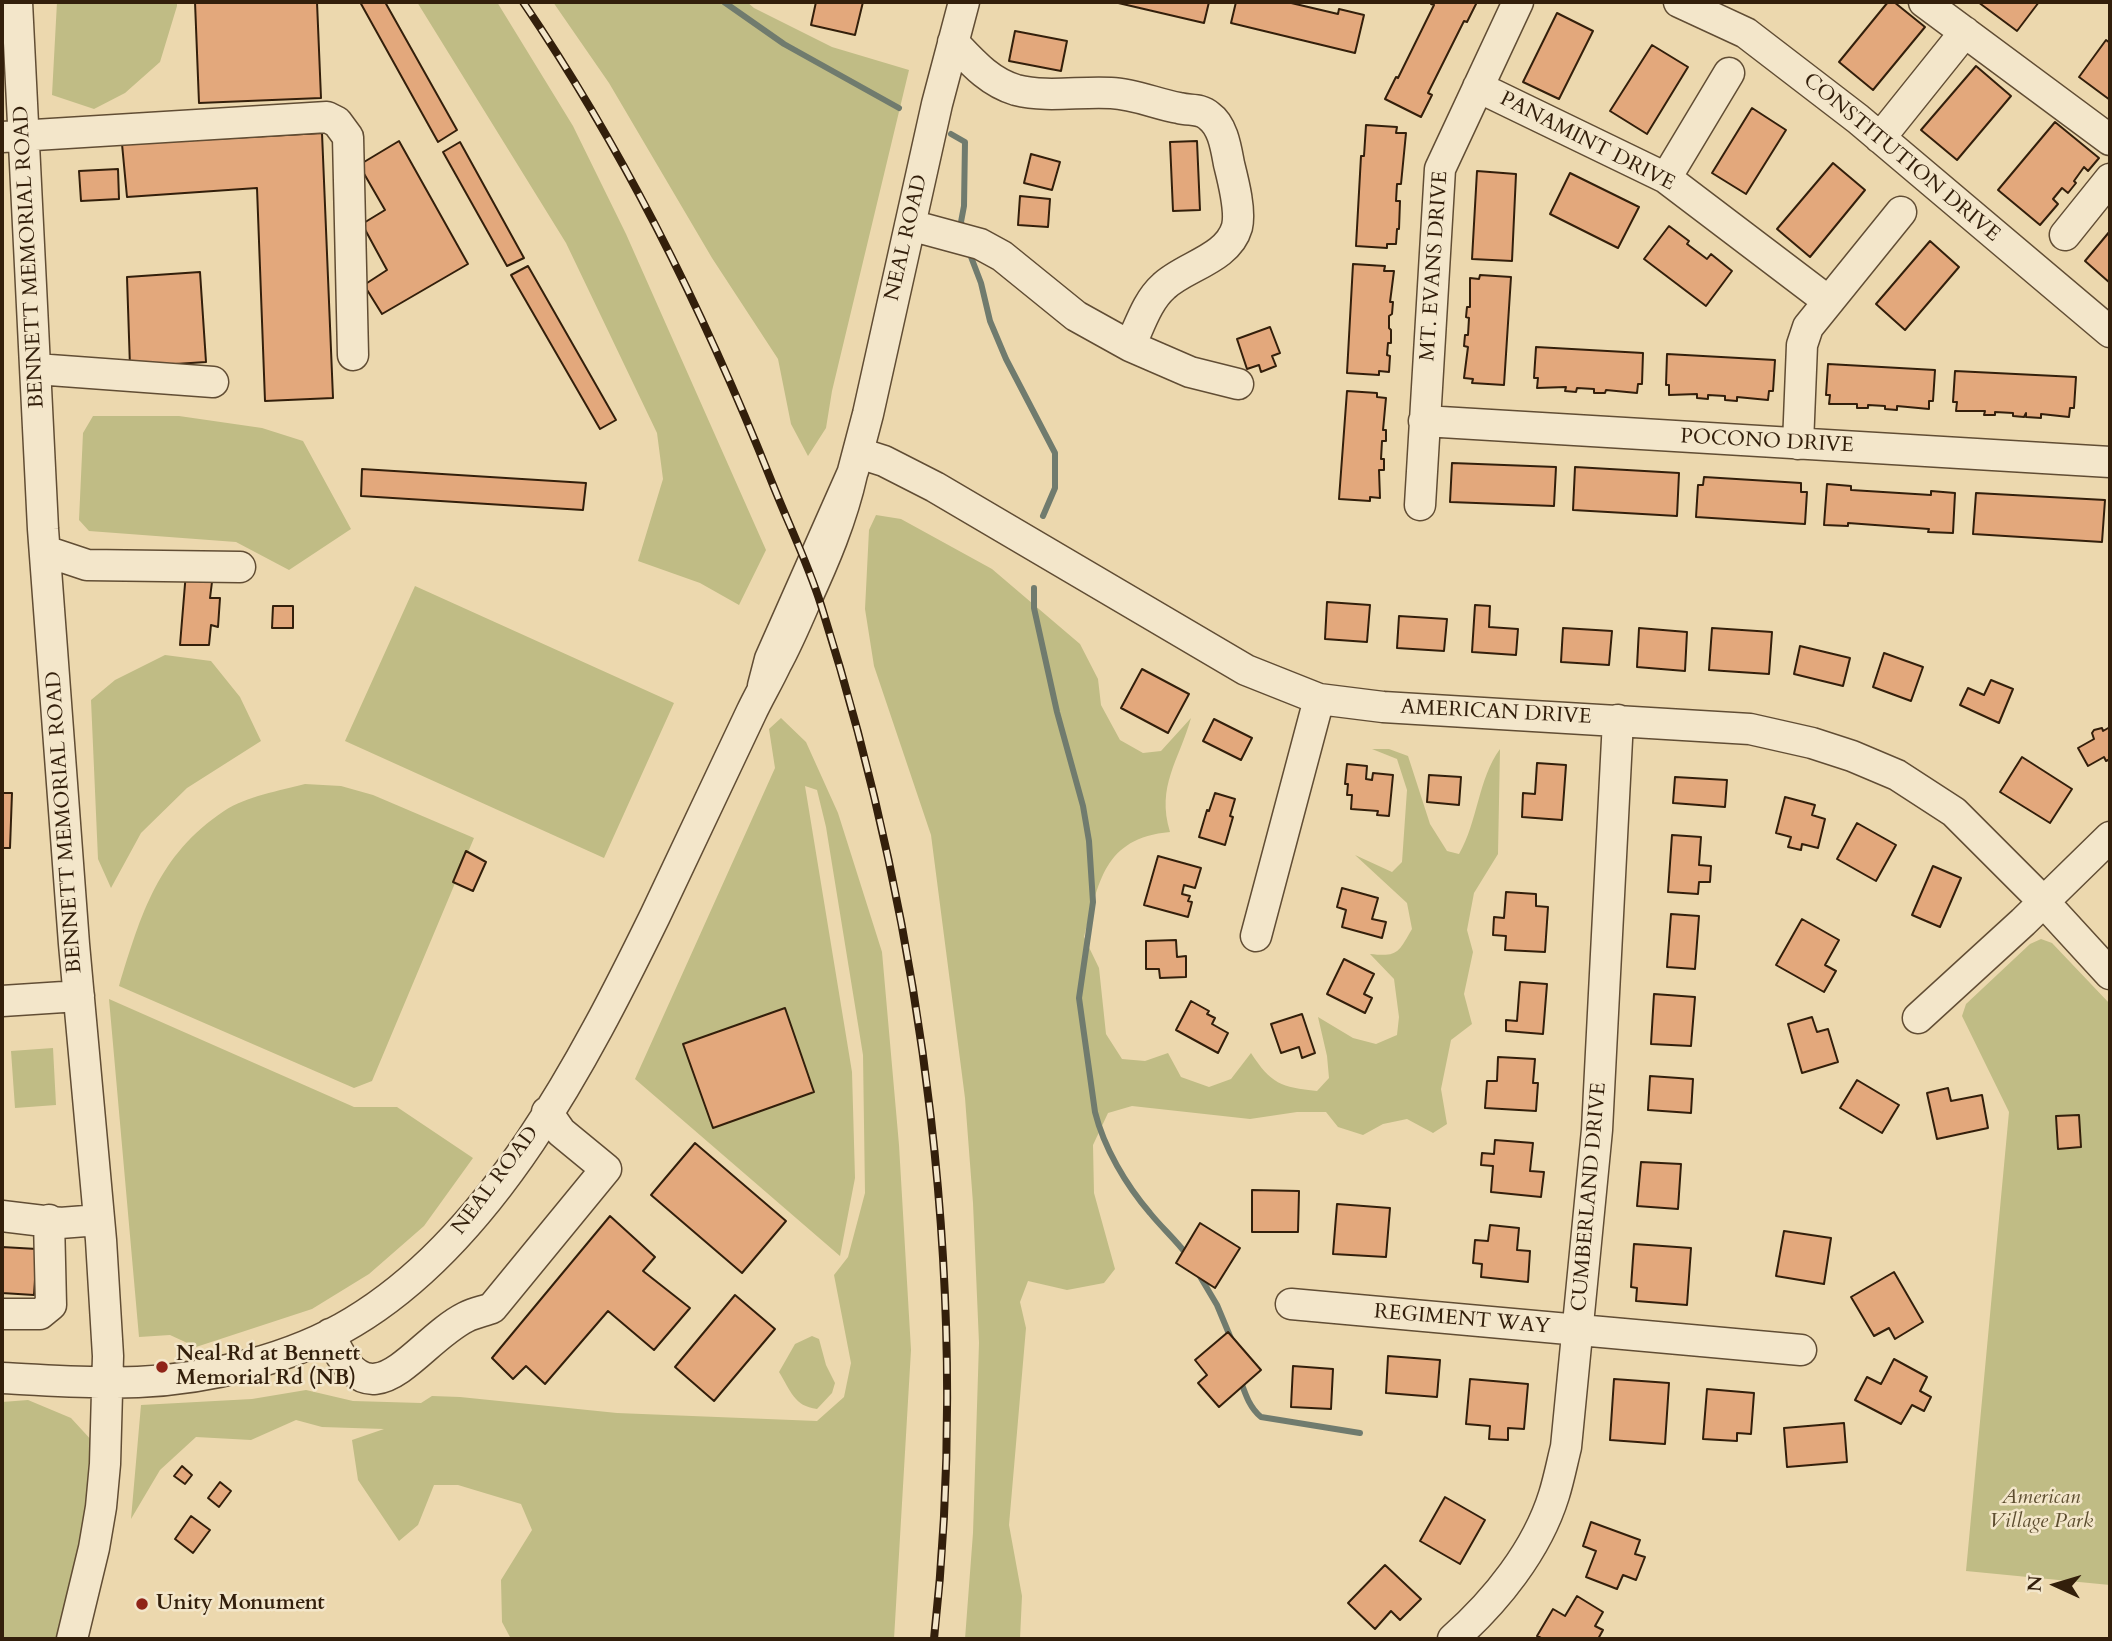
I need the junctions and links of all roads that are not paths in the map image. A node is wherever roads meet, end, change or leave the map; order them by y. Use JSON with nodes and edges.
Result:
{"nodes":[{"id":1,"x":17,"y":2,"type":"edge"},
{"id":2,"x":964,"y":2,"type":"edge"},
{"id":3,"x":1518,"y":2,"type":"edge"},
{"id":4,"x":1679,"y":2,"type":"edge"},
{"id":5,"x":1924,"y":2,"type":"edge"},
{"id":6,"x":1965,"y":32,"type":"junction"},
{"id":7,"x":953,"y":42,"type":"junction"},
{"id":8,"x":1729,"y":73,"type":"dead end"},
{"id":9,"x":1478,"y":86,"type":"junction"},
{"id":10,"x":13,"y":136,"type":"edge"},
{"id":11,"x":1880,"y":138,"type":"junction"},
{"id":12,"x":2110,"y":141,"type":"edge"},
{"id":13,"x":1666,"y":178,"type":"junction"},
{"id":14,"x":2110,"y":179,"type":"edge"},
{"id":15,"x":1901,"y":212,"type":"dead end"},
{"id":16,"x":910,"y":225,"type":"junction"},
{"id":17,"x":2066,"y":236,"type":"dead end"},
{"id":18,"x":1828,"y":301,"type":"junction"},
{"id":19,"x":2110,"y":332,"type":"edge"},
{"id":20,"x":1130,"y":346,"type":"junction"},
{"id":21,"x":353,"y":355,"type":"dead end"},
{"id":22,"x":36,"y":369,"type":"junction"},
{"id":23,"x":213,"y":382,"type":"dead end"},
{"id":24,"x":1238,"y":384,"type":"dead end"},
{"id":25,"x":1424,"y":421,"type":"junction"},
{"id":26,"x":1798,"y":444,"type":"junction"},
{"id":27,"x":2110,"y":462,"type":"edge"},
{"id":28,"x":855,"y":464,"type":"junction"},
{"id":29,"x":1420,"y":505,"type":"dead end"},
{"id":30,"x":45,"y":551,"type":"junction"},
{"id":31,"x":240,"y":567,"type":"dead end"},
{"id":32,"x":1320,"y":699,"type":"junction"},
{"id":33,"x":1618,"y":720,"type":"junction"},
{"id":34,"x":2110,"y":837,"type":"edge"},
{"id":35,"x":2043,"y":901,"type":"junction"},
{"id":36,"x":1256,"y":936,"type":"dead end"},
{"id":37,"x":2110,"y":974,"type":"edge"},
{"id":38,"x":79,"y":996,"type":"junction"},
{"id":39,"x":2,"y":1001,"type":"edge"},
{"id":40,"x":1918,"y":1018,"type":"dead end"},
{"id":41,"x":547,"y":1112,"type":"junction"},
{"id":42,"x":2,"y":1216,"type":"edge"},
{"id":43,"x":49,"y":1220,"type":"junction"},
{"id":44,"x":99,"y":1220,"type":"junction"},
{"id":45,"x":1291,"y":1304,"type":"dead end"},
{"id":46,"x":2,"y":1314,"type":"edge"},
{"id":47,"x":1578,"y":1330,"type":"junction"},
{"id":48,"x":330,"y":1334,"type":"junction"},
{"id":49,"x":1801,"y":1350,"type":"dead end"},
{"id":50,"x":2,"y":1378,"type":"edge"},
{"id":51,"x":108,"y":1382,"type":"junction"},
{"id":52,"x":1461,"y":1637,"type":"edge"},
{"id":53,"x":72,"y":1639,"type":"edge"}],
"edges":[{"from":1,"to":10,"type":"street","name":"BENNETT MEMORIAL ROAD"},
{"from":2,"to":7,"type":"street","name":"NEAL ROAD"},
{"from":3,"to":9,"type":"street","name":"MT. EVANS DRIVE"},
{"from":4,"to":11,"type":"street","name":"CONSTITUTION DRIVE"},
{"from":5,"to":6,"type":"street"},
{"from":6,"to":11,"type":"street"},
{"from":6,"to":12,"type":"street"},
{"from":7,"to":16,"type":"street","name":"NEAL ROAD"},
{"from":7,"to":20,"type":"street"},
{"from":8,"to":13,"type":"street"},
{"from":9,"to":13,"type":"street","name":"PANAMINT DRIVE"},
{"from":9,"to":25,"type":"street","name":"MT. EVANS DRIVE"},
{"from":10,"to":21,"type":"street"},
{"from":10,"to":22,"type":"street","name":"BENNETT MEMORIAL ROAD"},
{"from":11,"to":19,"type":"street","name":"CONSTITUTION DRIVE"},
{"from":13,"to":18,"type":"street","name":"PANAMINT DRIVE"},
{"from":14,"to":17,"type":"street"},
{"from":15,"to":18,"type":"street"},
{"from":16,"to":20,"type":"street"},
{"from":16,"to":28,"type":"street","name":"NEAL ROAD"},
{"from":18,"to":26,"type":"street"},
{"from":20,"to":24,"type":"street"},
{"from":22,"to":23,"type":"street"},
{"from":22,"to":30,"type":"street","name":"BENNETT MEMORIAL ROAD"},
{"from":25,"to":26,"type":"street","name":"POCONO DRIVE"},
{"from":25,"to":29,"type":"street","name":"MT. EVANS DRIVE"},
{"from":26,"to":27,"type":"street","name":"POCONO DRIVE"},
{"from":28,"to":32,"type":"street","name":"AMERICAN DRIVE"},
{"from":28,"to":41,"type":"street","name":"NEAL ROAD"},
{"from":30,"to":31,"type":"street"},
{"from":30,"to":38,"type":"street","name":"BENNETT MEMORIAL ROAD"},
{"from":32,"to":33,"type":"street","name":"AMERICAN DRIVE"},
{"from":32,"to":36,"type":"street"},
{"from":33,"to":35,"type":"street","name":"AMERICAN DRIVE"},
{"from":33,"to":47,"type":"street","name":"CUMBERLAND DRIVE"},
{"from":34,"to":35,"type":"street"},
{"from":35,"to":37,"type":"street","name":"AMERICAN DRIVE"},
{"from":35,"to":40,"type":"street"},
{"from":38,"to":39,"type":"street"},
{"from":38,"to":44,"type":"street","name":"BENNETT MEMORIAL ROAD"},
{"from":41,"to":48,"type":"street","name":"NEAL ROAD"},
{"from":41,"to":48,"type":"street"},
{"from":42,"to":43,"type":"street"},
{"from":43,"to":44,"type":"street"},
{"from":43,"to":46,"type":"street"},
{"from":44,"to":51,"type":"street","name":"BENNETT MEMORIAL ROAD"},
{"from":45,"to":47,"type":"street","name":"REGIMENT WAY"},
{"from":47,"to":49,"type":"street","name":"REGIMENT WAY"},
{"from":47,"to":52,"type":"street","name":"CUMBERLAND DRIVE"},
{"from":48,"to":51,"type":"street","name":"NEAL ROAD"},
{"from":50,"to":51,"type":"street","name":"NEAL ROAD"},
{"from":51,"to":53,"type":"street","name":"BENNETT MEMORIAL ROAD"}]}
